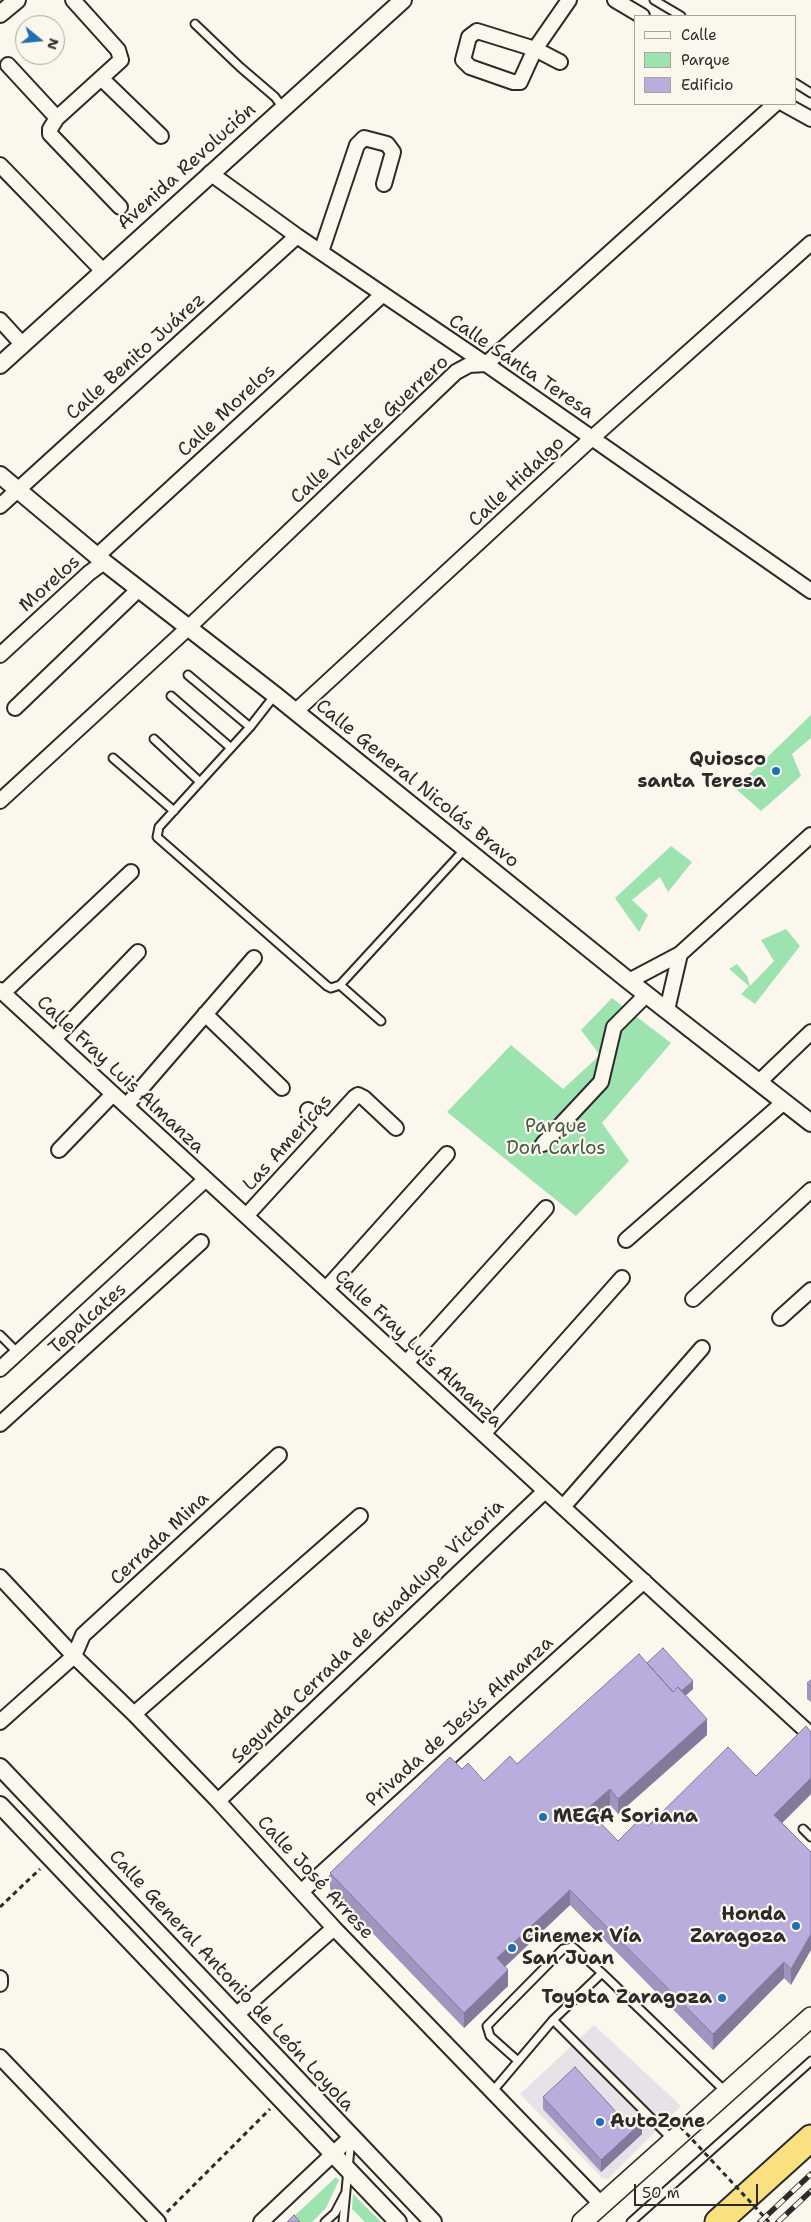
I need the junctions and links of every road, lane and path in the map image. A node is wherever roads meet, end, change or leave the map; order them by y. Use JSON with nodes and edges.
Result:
{"nodes":[{"id":1,"x":17,"y":0,"type":"edge"},
{"id":2,"x":73,"y":0,"type":"edge"},
{"id":3,"x":403,"y":0,"type":"edge"},
{"id":4,"x":568,"y":0,"type":"edge"},
{"id":5,"x":615,"y":0,"type":"edge"},
{"id":6,"x":654,"y":0,"type":"edge"},
{"id":7,"x":0,"y":14,"type":"edge"},
{"id":8,"x":640,"y":15,"type":"edge"},
{"id":9,"x":679,"y":15,"type":"edge"},
{"id":10,"x":195,"y":24,"type":"dead end"},
{"id":11,"x":535,"y":49,"type":"junction"},
{"id":12,"x":560,"y":62,"type":"dead end"},
{"id":13,"x":8,"y":66,"type":"dead end"},
{"id":14,"x":102,"y":79,"type":"junction"},
{"id":15,"x":796,"y":84,"type":"edge"},
{"id":16,"x":811,"y":93,"type":"edge"},
{"id":17,"x":774,"y":105,"type":"edge"},
{"id":18,"x":786,"y":105,"type":"edge"},
{"id":19,"x":283,"y":108,"type":"junction"},
{"id":20,"x":57,"y":118,"type":"junction"},
{"id":21,"x":811,"y":119,"type":"edge"},
{"id":22,"x":161,"y":136,"type":"dead end"},
{"id":23,"x":0,"y":165,"type":"edge"},
{"id":24,"x":210,"y":173,"type":"junction"},
{"id":25,"x":384,"y":184,"type":"dead end"},
{"id":26,"x":120,"y":207,"type":"dead end"},
{"id":27,"x":297,"y":236,"type":"junction"},
{"id":28,"x":811,"y":243,"type":"edge"},
{"id":29,"x":321,"y":252,"type":"junction"},
{"id":30,"x":102,"y":270,"type":"junction"},
{"id":31,"x":382,"y":295,"type":"junction"},
{"id":32,"x":0,"y":320,"type":"edge"},
{"id":33,"x":22,"y":344,"type":"junction"},
{"id":34,"x":486,"y":364,"type":"junction"},
{"id":35,"x":0,"y":365,"type":"edge"},
{"id":36,"x":592,"y":438,"type":"junction"},
{"id":37,"x":0,"y":475,"type":"edge"},
{"id":38,"x":18,"y":490,"type":"junction"},
{"id":39,"x":0,"y":506,"type":"edge"},
{"id":40,"x":101,"y":559,"type":"junction"},
{"id":41,"x":139,"y":589,"type":"junction"},
{"id":42,"x":811,"y":591,"type":"edge"},
{"id":43,"x":189,"y":627,"type":"junction"},
{"id":44,"x":0,"y":655,"type":"edge"},
{"id":45,"x":188,"y":675,"type":"dead end"},
{"id":46,"x":275,"y":695,"type":"junction"},
{"id":47,"x":171,"y":696,"type":"dead end"},
{"id":48,"x":15,"y":708,"type":"dead end"},
{"id":49,"x":296,"y":712,"type":"junction"},
{"id":50,"x":250,"y":727,"type":"junction"},
{"id":51,"x":154,"y":739,"type":"dead end"},
{"id":52,"x":231,"y":748,"type":"junction"},
{"id":53,"x":113,"y":758,"type":"dead end"},
{"id":54,"x":200,"y":782,"type":"junction"},
{"id":55,"x":0,"y":801,"type":"edge"},
{"id":56,"x":174,"y":811,"type":"junction"},
{"id":57,"x":811,"y":835,"type":"edge"},
{"id":58,"x":465,"y":848,"type":"junction"},
{"id":59,"x":131,"y":872,"type":"dead end"},
{"id":60,"x":138,"y":952,"type":"dead end"},
{"id":61,"x":680,"y":954,"type":"junction"},
{"id":62,"x":254,"y":958,"type":"dead end"},
{"id":63,"x":629,"y":981,"type":"junction"},
{"id":64,"x":340,"y":985,"type":"junction"},
{"id":65,"x":2,"y":992,"type":"edge"},
{"id":66,"x":646,"y":995,"type":"junction"},
{"id":67,"x":667,"y":1010,"type":"junction"},
{"id":68,"x":205,"y":1014,"type":"junction"},
{"id":69,"x":381,"y":1020,"type":"dead end"},
{"id":70,"x":811,"y":1032,"type":"edge"},
{"id":71,"x":54,"y":1040,"type":"junction"},
{"id":72,"x":759,"y":1082,"type":"junction"},
{"id":73,"x":282,"y":1088,"type":"dead end"},
{"id":74,"x":113,"y":1094,"type":"junction"},
{"id":75,"x":784,"y":1102,"type":"junction"},
{"id":76,"x":126,"y":1106,"type":"junction"},
{"id":77,"x":308,"y":1110,"type":"dead end"},
{"id":78,"x":811,"y":1123,"type":"edge"},
{"id":79,"x":328,"y":1127,"type":"junction"},
{"id":80,"x":396,"y":1128,"type":"dead end"},
{"id":81,"x":543,"y":1144,"type":"dead end"},
{"id":82,"x":59,"y":1150,"type":"dead end"},
{"id":83,"x":447,"y":1154,"type":"dead end"},
{"id":84,"x":206,"y":1179,"type":"junction"},
{"id":85,"x":811,"y":1190,"type":"edge"},
{"id":86,"x":546,"y":1208,"type":"dead end"},
{"id":87,"x":246,"y":1216,"type":"junction"},
{"id":88,"x":626,"y":1240,"type":"dead end"},
{"id":89,"x":201,"y":1242,"type":"dead end"},
{"id":90,"x":622,"y":1278,"type":"dead end"},
{"id":91,"x":326,"y":1289,"type":"junction"},
{"id":92,"x":811,"y":1290,"type":"edge"},
{"id":93,"x":693,"y":1299,"type":"dead end"},
{"id":94,"x":780,"y":1318,"type":"dead end"},
{"id":95,"x":0,"y":1335,"type":"edge"},
{"id":96,"x":702,"y":1348,"type":"dead end"},
{"id":97,"x":18,"y":1353,"type":"junction"},
{"id":98,"x":406,"y":1363,"type":"junction"},
{"id":99,"x":0,"y":1369,"type":"edge"},
{"id":100,"x":0,"y":1424,"type":"edge"},
{"id":101,"x":483,"y":1434,"type":"junction"},
{"id":102,"x":279,"y":1455,"type":"dead end"},
{"id":103,"x":545,"y":1491,"type":"junction"},
{"id":104,"x":563,"y":1507,"type":"junction"},
{"id":105,"x":360,"y":1516,"type":"dead end"},
{"id":106,"x":0,"y":1577,"type":"edge"},
{"id":107,"x":644,"y":1581,"type":"junction"},
{"id":108,"x":74,"y":1656,"type":"junction"},
{"id":109,"x":134,"y":1714,"type":"junction"},
{"id":110,"x":0,"y":1722,"type":"edge"},
{"id":111,"x":811,"y":1735,"type":"edge"},
{"id":112,"x":0,"y":1767,"type":"edge"},
{"id":113,"x":218,"y":1801,"type":"junction"},
{"id":114,"x":0,"y":1805,"type":"edge"},
{"id":115,"x":803,"y":1829,"type":"dead end"},
{"id":116,"x":811,"y":1837,"type":"edge"},
{"id":117,"x":51,"y":1859,"type":"junction"},
{"id":118,"x":302,"y":1891,"type":"junction"},
{"id":119,"x":0,"y":1906,"type":"edge"},
{"id":120,"x":334,"y":1928,"type":"junction"},
{"id":121,"x":602,"y":1972,"type":"junction"},
{"id":122,"x":0,"y":1978,"type":"edge"},
{"id":123,"x":0,"y":1984,"type":"edge"},
{"id":124,"x":236,"y":2015,"type":"junction"},
{"id":125,"x":811,"y":2017,"type":"edge"},
{"id":126,"x":553,"y":2020,"type":"junction"},
{"id":127,"x":0,"y":2057,"type":"edge"},
{"id":128,"x":518,"y":2061,"type":"junction"},
{"id":129,"x":811,"y":2061,"type":"edge"},
{"id":130,"x":492,"y":2093,"type":"junction"},
{"id":131,"x":726,"y":2093,"type":"junction"},
{"id":132,"x":280,"y":2099,"type":"junction"},
{"id":133,"x":674,"y":2120,"type":"dead end"},
{"id":134,"x":351,"y":2137,"type":"junction"},
{"id":135,"x":811,"y":2138,"type":"edge"},
{"id":136,"x":674,"y":2140,"type":"junction"},
{"id":137,"x":332,"y":2154,"type":"junction"},
{"id":138,"x":349,"y":2172,"type":"junction"},
{"id":139,"x":348,"y":2189,"type":"junction"},
{"id":140,"x":602,"y":2205,"type":"junction"},
{"id":141,"x":157,"y":2222,"type":"edge"},
{"id":142,"x":262,"y":2222,"type":"edge"},
{"id":143,"x":325,"y":2222,"type":"edge"},
{"id":144,"x":343,"y":2222,"type":"edge"},
{"id":145,"x":398,"y":2222,"type":"edge"},
{"id":146,"x":433,"y":2222,"type":"edge"},
{"id":147,"x":582,"y":2222,"type":"edge"},
{"id":148,"x":632,"y":2222,"type":"edge"},
{"id":149,"x":718,"y":2222,"type":"edge"},
{"id":150,"x":769,"y":2222,"type":"edge"}],
"edges":[{"from":1,"to":7,"type":"street"},
{"from":2,"to":14,"type":"street"},
{"from":3,"to":19,"type":"street","name":"Avenida Revolución"},
{"from":4,"to":11,"type":"street"},
{"from":5,"to":8,"type":"street"},
{"from":6,"to":9,"type":"lane"},
{"from":10,"to":19,"type":"lane"},
{"from":11,"to":11,"type":"street"},
{"from":11,"to":12,"type":"street"},
{"from":13,"to":20,"type":"street"},
{"from":14,"to":20,"type":"street"},
{"from":14,"to":22,"type":"street"},
{"from":15,"to":16,"type":"lane"},
{"from":17,"to":34,"type":"street"},
{"from":18,"to":21,"type":"street"},
{"from":19,"to":24,"type":"street","name":"Avenida Revolución"},
{"from":20,"to":26,"type":"street"},
{"from":23,"to":30,"type":"street"},
{"from":24,"to":27,"type":"street","name":"Calle Santa Teresa"},
{"from":24,"to":30,"type":"street","name":"Avenida Revolución"},
{"from":25,"to":29,"type":"street"},
{"from":27,"to":29,"type":"street","name":"Calle Santa Teresa"},
{"from":27,"to":38,"type":"street","name":"Calle Benito Juárez"},
{"from":28,"to":36,"type":"street","name":"Calle Hidalgo"},
{"from":29,"to":31,"type":"street","name":"Calle Santa Teresa"},
{"from":30,"to":33,"type":"street","name":"Avenida Revolución"},
{"from":31,"to":34,"type":"street","name":"Calle Santa Teresa"},
{"from":31,"to":40,"type":"street","name":"Calle Morelos"},
{"from":32,"to":33,"type":"street"},
{"from":33,"to":35,"type":"street","name":"Avenida Revolución"},
{"from":34,"to":36,"type":"street","name":"Calle Santa Teresa"},
{"from":34,"to":43,"type":"street","name":"Calle Vicente Guerrero"},
{"from":36,"to":42,"type":"street","name":"Calle Santa Teresa"},
{"from":36,"to":49,"type":"street","name":"Calle Hidalgo"},
{"from":37,"to":38,"type":"street","name":"Calle General Nicolás Bravo"},
{"from":38,"to":39,"type":"street","name":"Calle Benito Juárez"},
{"from":38,"to":40,"type":"street","name":"Calle General Nicolás Bravo"},
{"from":40,"to":41,"type":"street","name":"Calle General Nicolás Bravo"},
{"from":40,"to":44,"type":"street","name":"Morelos"},
{"from":41,"to":43,"type":"street","name":"Calle General Nicolás Bravo"},
{"from":41,"to":48,"type":"street"},
{"from":43,"to":46,"type":"street","name":"Calle General Nicolás Bravo"},
{"from":43,"to":55,"type":"street","name":"Calle Vicente Guerrero"},
{"from":45,"to":50,"type":"lane"},
{"from":46,"to":49,"type":"street","name":"Calle General Nicolás Bravo"},
{"from":46,"to":50,"type":"lane"},
{"from":47,"to":52,"type":"lane"},
{"from":49,"to":58,"type":"street","name":"Calle General Nicolás Bravo"},
{"from":50,"to":52,"type":"lane"},
{"from":51,"to":54,"type":"lane"},
{"from":52,"to":54,"type":"lane"},
{"from":53,"to":56,"type":"lane"},
{"from":54,"to":56,"type":"lane"},
{"from":56,"to":64,"type":"lane"},
{"from":57,"to":61,"type":"street"},
{"from":58,"to":63,"type":"street","name":"Calle General Nicolás Bravo"},
{"from":58,"to":64,"type":"lane"},
{"from":59,"to":65,"type":"street"},
{"from":60,"to":71,"type":"street"},
{"from":61,"to":63,"type":"street"},
{"from":61,"to":67,"type":"street"},
{"from":62,"to":68,"type":"street"},
{"from":63,"to":66,"type":"street","name":"Calle General Nicolás Bravo"},
{"from":64,"to":69,"type":"lane"},
{"from":65,"to":71,"type":"street","name":"Calle Fray Luis Almanza"},
{"from":66,"to":67,"type":"street","name":"Calle General Nicolás Bravo"},
{"from":66,"to":81,"type":"street"},
{"from":67,"to":72,"type":"street","name":"Calle General Nicolás Bravo"},
{"from":68,"to":73,"type":"street"},
{"from":68,"to":76,"type":"street"},
{"from":70,"to":72,"type":"street"},
{"from":71,"to":74,"type":"street","name":"Calle Fray Luis Almanza"},
{"from":72,"to":75,"type":"street","name":"Calle General Nicolás Bravo"},
{"from":74,"to":76,"type":"street","name":"Calle Fray Luis Almanza"},
{"from":74,"to":82,"type":"street"},
{"from":75,"to":78,"type":"street","name":"Calle General Nicolás Bravo"},
{"from":75,"to":88,"type":"street"},
{"from":76,"to":84,"type":"street","name":"Calle Fray Luis Almanza"},
{"from":77,"to":79,"type":"street"},
{"from":79,"to":80,"type":"street","name":"Las Americas"},
{"from":79,"to":87,"type":"street","name":"Las Americas"},
{"from":83,"to":91,"type":"street"},
{"from":84,"to":87,"type":"street","name":"Calle Fray Luis Almanza"},
{"from":84,"to":97,"type":"street"},
{"from":85,"to":93,"type":"street"},
{"from":86,"to":98,"type":"street"},
{"from":87,"to":91,"type":"street","name":"Calle Fray Luis Almanza"},
{"from":89,"to":100,"type":"street","name":"Tepalcates"},
{"from":90,"to":101,"type":"street"},
{"from":91,"to":98,"type":"street","name":"Calle Fray Luis Almanza"},
{"from":92,"to":94,"type":"street"},
{"from":95,"to":97,"type":"lane"},
{"from":96,"to":104,"type":"street"},
{"from":97,"to":99,"type":"street"},
{"from":98,"to":101,"type":"street","name":"Calle Fray Luis Almanza"},
{"from":101,"to":103,"type":"street","name":"Calle Fray Luis Almanza"},
{"from":102,"to":108,"type":"street","name":"Cerrada Mina"},
{"from":103,"to":104,"type":"street","name":"Calle Fray Luis Almanza"},
{"from":103,"to":113,"type":"street","name":"Segunda Cerrada de Guadalupe Victoria"},
{"from":104,"to":107,"type":"street","name":"Calle Fray Luis Almanza"},
{"from":105,"to":109,"type":"street"},
{"from":106,"to":108,"type":"street","name":"Calle José Arrese"},
{"from":107,"to":111,"type":"street","name":"Calle Fray Luis Almanza"},
{"from":107,"to":118,"type":"street","name":"Privada de Jesús Almanza"},
{"from":108,"to":109,"type":"street","name":"Calle José Arrese"},
{"from":108,"to":110,"type":"street"},
{"from":109,"to":113,"type":"street","name":"Calle José Arrese"},
{"from":112,"to":124,"type":"street","name":"Calle General Antonio de León Loyola"},
{"from":113,"to":118,"type":"street","name":"Calle José Arrese"},
{"from":114,"to":117,"type":"street"},
{"from":115,"to":116,"type":"lane"},
{"from":117,"to":119,"type":"path"},
{"from":117,"to":132,"type":"street"},
{"from":118,"to":120,"type":"street","name":"Calle José Arrese"},
{"from":120,"to":124,"type":"street"},
{"from":120,"to":130,"type":"street","name":"Calle José Arrese"},
{"from":121,"to":126,"type":"lane"},
{"from":121,"to":128,"type":"lane"},
{"from":121,"to":131,"type":"lane"},
{"from":122,"to":123,"type":"street"},
{"from":124,"to":134,"type":"street","name":"Calle General Antonio de León Loyola"},
{"from":125,"to":131,"type":"main road"},
{"from":126,"to":128,"type":"lane"},
{"from":126,"to":136,"type":"lane"},
{"from":127,"to":141,"type":"street"},
{"from":128,"to":130,"type":"lane"},
{"from":129,"to":148,"type":"lane"},
{"from":130,"to":140,"type":"street","name":"Calle José Arrese"},
{"from":131,"to":136,"type":"main road"},
{"from":132,"to":137,"type":"street"},
{"from":132,"to":141,"type":"path"},
{"from":133,"to":150,"type":"path","bridge":true},
{"from":134,"to":137,"type":"street"},
{"from":134,"to":138,"type":"lane"},
{"from":134,"to":146,"type":"street","name":"Calle General Antonio de León Loyola"},
{"from":135,"to":149,"type":"highway"},
{"from":136,"to":140,"type":"main road"},
{"from":137,"to":138,"type":"street"},
{"from":137,"to":142,"type":"street"},
{"from":138,"to":139,"type":"lane"},
{"from":138,"to":145,"type":"street"},
{"from":139,"to":143,"type":"lane"},
{"from":139,"to":144,"type":"lane"},
{"from":140,"to":147,"type":"main road"}]}
